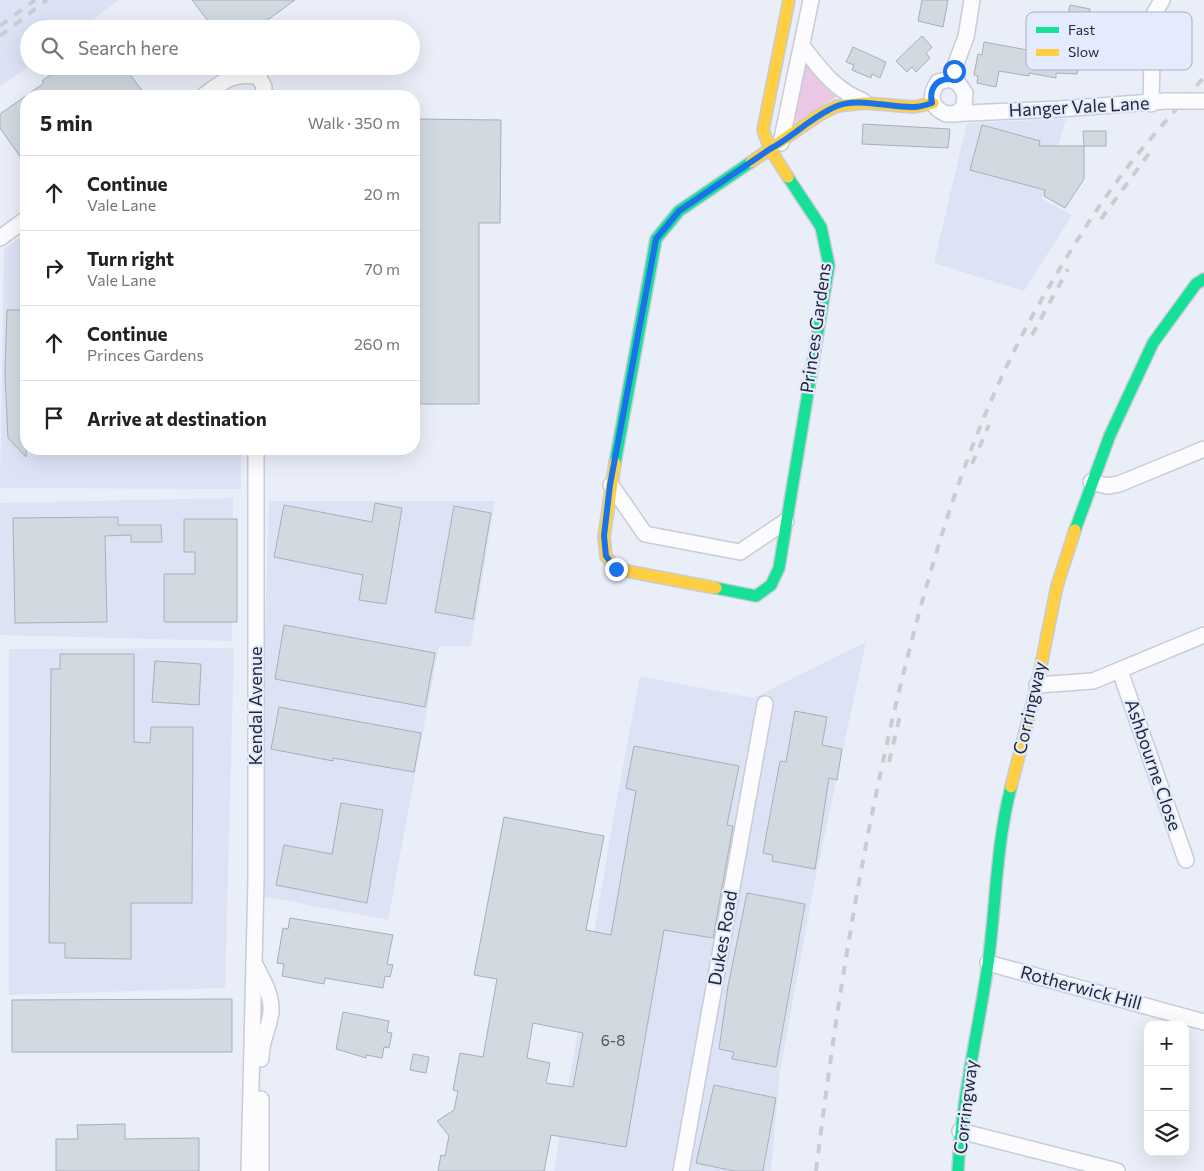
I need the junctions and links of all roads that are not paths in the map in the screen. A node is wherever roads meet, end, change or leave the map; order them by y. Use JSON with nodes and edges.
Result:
{"nodes":[{"id":1,"x":789,"y":0,"type":"edge"},
{"id":2,"x":794,"y":0,"type":"edge"},
{"id":3,"x":972,"y":0,"type":"edge"},
{"id":4,"x":1162,"y":0,"type":"edge"},
{"id":5,"x":810,"y":2,"type":"edge"},
{"id":6,"x":1154,"y":12,"type":"edge"},
{"id":7,"x":802,"y":46,"type":"junction"},
{"id":8,"x":1156,"y":70,"type":"edge"},
{"id":9,"x":238,"y":75,"type":"edge"},
{"id":10,"x":247,"y":75,"type":"edge"},
{"id":11,"x":950,"y":79,"type":"junction"},
{"id":12,"x":211,"y":90,"type":"edge"},
{"id":13,"x":264,"y":90,"type":"edge"},
{"id":14,"x":1204,"y":101,"type":"edge"},
{"id":15,"x":1158,"y":102,"type":"junction"},
{"id":16,"x":870,"y":103,"type":"junction"},
{"id":17,"x":932,"y":103,"type":"junction"},
{"id":18,"x":959,"y":111,"type":"junction"},
{"id":19,"x":775,"y":146,"type":"junction"},
{"id":20,"x":20,"y":223,"type":"edge"},
{"id":21,"x":0,"y":238,"type":"edge"},
{"id":22,"x":1204,"y":279,"type":"edge"},
{"id":23,"x":1204,"y":449,"type":"edge"},
{"id":24,"x":256,"y":455,"type":"edge"},
{"id":25,"x":1091,"y":482,"type":"junction"},
{"id":26,"x":610,"y":485,"type":"junction"},
{"id":27,"x":786,"y":521,"type":"junction"},
{"id":28,"x":1204,"y":634,"type":"edge"},
{"id":29,"x":1120,"y":671,"type":"junction"},
{"id":30,"x":1037,"y":685,"type":"junction"},
{"id":31,"x":765,"y":704,"type":"dead end"},
{"id":32,"x":1186,"y":860,"type":"dead end"},
{"id":33,"x":254,"y":963,"type":"junction"},
{"id":34,"x":988,"y":963,"type":"junction"},
{"id":35,"x":268,"y":992,"type":"junction"},
{"id":36,"x":252,"y":996,"type":"junction"},
{"id":37,"x":1204,"y":1022,"type":"edge"},
{"id":38,"x":960,"y":1131,"type":"junction"},
{"id":39,"x":249,"y":1171,"type":"edge"},
{"id":40,"x":260,"y":1171,"type":"edge"},
{"id":41,"x":681,"y":1171,"type":"edge"},
{"id":42,"x":958,"y":1171,"type":"edge"},
{"id":43,"x":1117,"y":1171,"type":"edge"}],
"edges":[{"from":1,"to":19,"type":"street","name":"Princes Gardens"},
{"from":2,"to":5,"type":"street"},
{"from":3,"to":11,"type":"street"},
{"from":4,"to":6,"type":"street"},
{"from":5,"to":7,"type":"street"},
{"from":7,"to":16,"type":"street"},
{"from":7,"to":19,"type":"street"},
{"from":8,"to":15,"type":"street"},
{"from":9,"to":12,"type":"street"},
{"from":10,"to":13,"type":"street"},
{"from":11,"to":17,"type":"street"},
{"from":11,"to":18,"type":"street"},
{"from":14,"to":15,"type":"street","name":"Hanger Vale Lane","bridge":true},
{"from":15,"to":18,"type":"street","name":"Hanger Vale Lane"},
{"from":16,"to":17,"type":"street","name":"Princes Gardens"},
{"from":16,"to":19,"type":"street","name":"Princes Gardens"},
{"from":17,"to":18,"type":"street"},
{"from":19,"to":26,"type":"street","name":"Princes Gardens"},
{"from":19,"to":27,"type":"street","name":"Princes Gardens"},
{"from":20,"to":21,"type":"street"},
{"from":22,"to":25,"type":"street","name":"Corringway"},
{"from":23,"to":25,"type":"street"},
{"from":24,"to":33,"type":"street","name":"Kendal Avenue"},
{"from":25,"to":30,"type":"street","name":"Corringway"},
{"from":26,"to":27,"type":"street"},
{"from":26,"to":27,"type":"street","name":"Princes Gardens"},
{"from":28,"to":29,"type":"street"},
{"from":29,"to":30,"type":"street"},
{"from":29,"to":32,"type":"street","name":"Ashbourne Close"},
{"from":30,"to":34,"type":"street","name":"Corringway"},
{"from":31,"to":41,"type":"street","name":"Dukes Road"},
{"from":33,"to":35,"type":"street","name":"Kendal Avenue"},
{"from":33,"to":36,"type":"street","name":"Kendal Avenue"},
{"from":34,"to":37,"type":"street","name":"Rotherwick Hill"},
{"from":34,"to":38,"type":"street","name":"Corringway"},
{"from":35,"to":36,"type":"street"},
{"from":35,"to":40,"type":"street","name":"Kendal Avenue"},
{"from":36,"to":39,"type":"street","name":"Kendal Avenue"},
{"from":38,"to":42,"type":"street","name":"Corringway"},
{"from":38,"to":43,"type":"street"}]}
